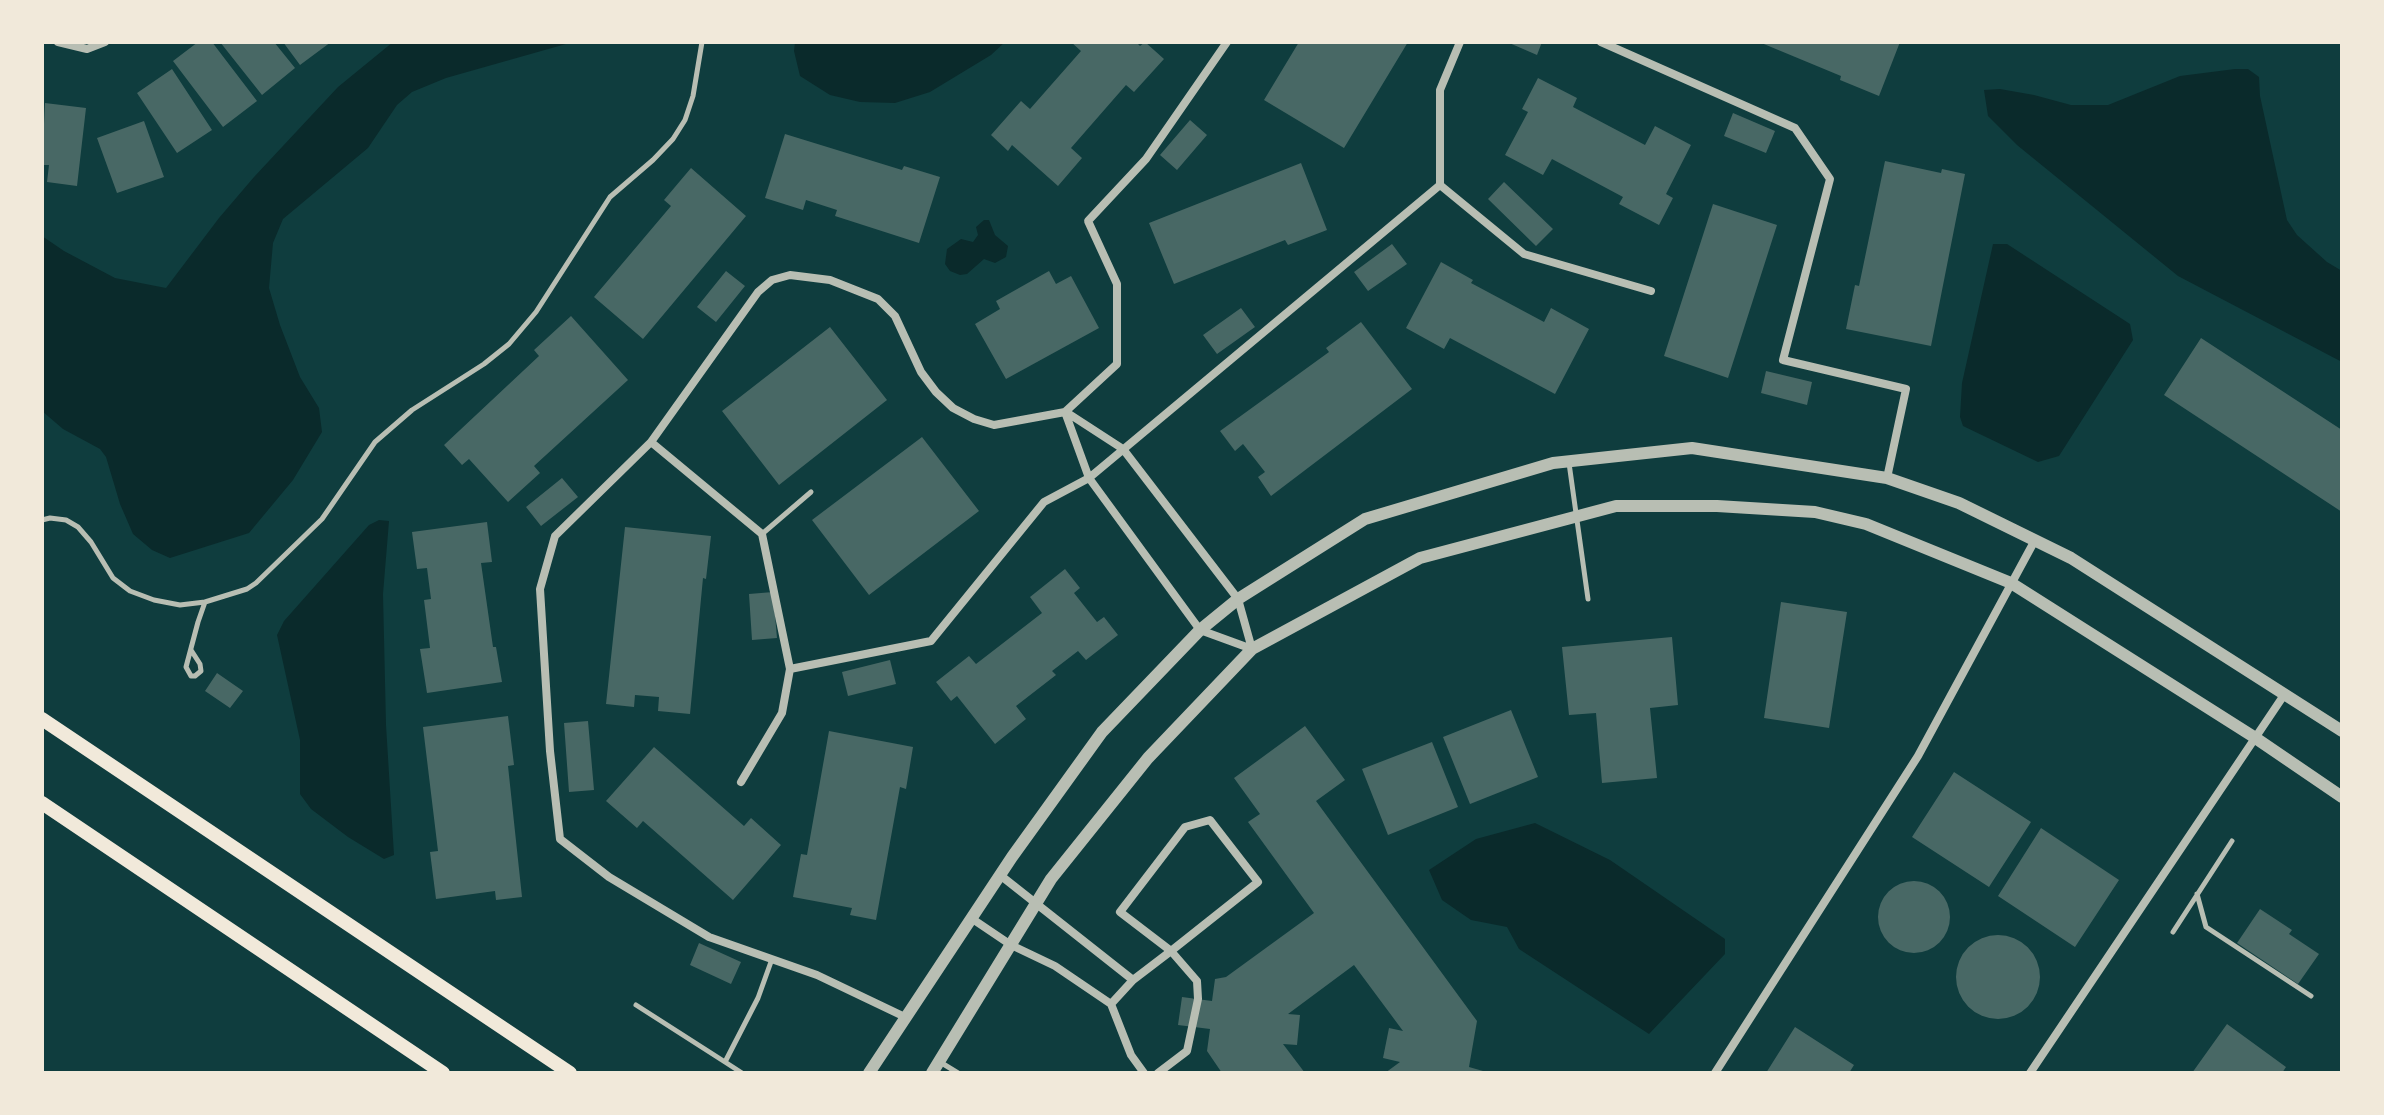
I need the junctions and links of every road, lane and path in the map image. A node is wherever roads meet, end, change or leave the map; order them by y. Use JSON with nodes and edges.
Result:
{"nodes":[{"id":1,"x":58,"y":42,"type":"edge"},
{"id":2,"x":105,"y":42,"type":"edge"},
{"id":3,"x":702,"y":42,"type":"edge"},
{"id":4,"x":1227,"y":42,"type":"edge"},
{"id":5,"x":1460,"y":42,"type":"edge"},
{"id":6,"x":1601,"y":42,"type":"edge"},
{"id":7,"x":1440,"y":185,"type":"junction"},
{"id":8,"x":1651,"y":291,"type":"dead end"},
{"id":9,"x":1065,"y":412,"type":"junction"},
{"id":10,"x":651,"y":442,"type":"junction"},
{"id":11,"x":1123,"y":449,"type":"junction"},
{"id":12,"x":1569,"y":462,"type":"junction"},
{"id":13,"x":1089,"y":478,"type":"junction"},
{"id":14,"x":1887,"y":478,"type":"junction"},
{"id":15,"x":811,"y":492,"type":"dead end"},
{"id":16,"x":1576,"y":517,"type":"junction"},
{"id":17,"x":42,"y":520,"type":"edge"},
{"id":18,"x":762,"y":534,"type":"junction"},
{"id":19,"x":2035,"y":540,"type":"junction"},
{"id":20,"x":2011,"y":583,"type":"junction"},
{"id":21,"x":1238,"y":599,"type":"junction"},
{"id":22,"x":1588,"y":599,"type":"dead end"},
{"id":23,"x":205,"y":602,"type":"junction"},
{"id":24,"x":1200,"y":630,"type":"junction"},
{"id":25,"x":1252,"y":649,"type":"junction"},
{"id":26,"x":191,"y":650,"type":"junction"},
{"id":27,"x":790,"y":669,"type":"junction"},
{"id":28,"x":2284,"y":695,"type":"junction"},
{"id":29,"x":42,"y":719,"type":"edge"},
{"id":30,"x":2342,"y":731,"type":"edge"},
{"id":31,"x":2254,"y":737,"type":"junction"},
{"id":32,"x":741,"y":782,"type":"dead end"},
{"id":33,"x":2342,"y":797,"type":"edge"},
{"id":34,"x":42,"y":803,"type":"edge"},
{"id":35,"x":2232,"y":841,"type":"dead end"},
{"id":36,"x":1000,"y":875,"type":"junction"},
{"id":37,"x":2197,"y":894,"type":"junction"},
{"id":38,"x":1036,"y":903,"type":"junction"},
{"id":39,"x":971,"y":918,"type":"junction"},
{"id":40,"x":2173,"y":932,"type":"dead end"},
{"id":41,"x":1011,"y":945,"type":"junction"},
{"id":42,"x":1171,"y":951,"type":"junction"},
{"id":43,"x":772,"y":959,"type":"junction"},
{"id":44,"x":1133,"y":980,"type":"junction"},
{"id":45,"x":2311,"y":996,"type":"dead end"},
{"id":46,"x":1111,"y":1004,"type":"junction"},
{"id":47,"x":636,"y":1005,"type":"dead end"},
{"id":48,"x":905,"y":1017,"type":"junction"},
{"id":49,"x":725,"y":1062,"type":"junction"},
{"id":50,"x":936,"y":1067,"type":"edge"},
{"id":51,"x":443,"y":1073,"type":"edge"},
{"id":52,"x":570,"y":1073,"type":"edge"},
{"id":53,"x":742,"y":1073,"type":"edge"},
{"id":54,"x":869,"y":1073,"type":"edge"},
{"id":55,"x":958,"y":1073,"type":"edge"},
{"id":56,"x":1144,"y":1073,"type":"edge"},
{"id":57,"x":1158,"y":1073,"type":"edge"},
{"id":58,"x":1715,"y":1073,"type":"edge"},
{"id":59,"x":2030,"y":1073,"type":"edge"}],
"edges":[{"from":1,"to":2,"type":"street"},
{"from":3,"to":23,"type":"lane"},
{"from":4,"to":9,"type":"street"},
{"from":5,"to":7,"type":"street"},
{"from":6,"to":14,"type":"street"},
{"from":7,"to":8,"type":"street"},
{"from":7,"to":11,"type":"street"},
{"from":9,"to":10,"type":"street"},
{"from":9,"to":11,"type":"street"},
{"from":9,"to":13,"type":"street"},
{"from":10,"to":18,"type":"street"},
{"from":10,"to":43,"type":"street"},
{"from":11,"to":13,"type":"street"},
{"from":11,"to":21,"type":"street"},
{"from":12,"to":14,"type":"street"},
{"from":12,"to":16,"type":"lane"},
{"from":12,"to":21,"type":"street"},
{"from":13,"to":24,"type":"street"},
{"from":13,"to":27,"type":"street"},
{"from":14,"to":19,"type":"street"},
{"from":15,"to":18,"type":"lane"},
{"from":16,"to":20,"type":"street"},
{"from":16,"to":22,"type":"lane"},
{"from":16,"to":25,"type":"street"},
{"from":17,"to":23,"type":"lane"},
{"from":18,"to":27,"type":"street"},
{"from":19,"to":20,"type":"street"},
{"from":19,"to":28,"type":"street"},
{"from":20,"to":31,"type":"street"},
{"from":20,"to":58,"type":"street"},
{"from":21,"to":24,"type":"street"},
{"from":21,"to":25,"type":"street"},
{"from":23,"to":26,"type":"lane"},
{"from":24,"to":25,"type":"street"},
{"from":24,"to":36,"type":"street"},
{"from":25,"to":38,"type":"street"},
{"from":26,"to":26,"type":"lane"},
{"from":27,"to":32,"type":"street"},
{"from":28,"to":30,"type":"street"},
{"from":28,"to":31,"type":"street"},
{"from":29,"to":52,"type":"main road"},
{"from":31,"to":33,"type":"street"},
{"from":31,"to":59,"type":"street"},
{"from":34,"to":51,"type":"main road"},
{"from":35,"to":37,"type":"lane"},
{"from":36,"to":38,"type":"street"},
{"from":36,"to":39,"type":"street"},
{"from":37,"to":40,"type":"lane"},
{"from":37,"to":45,"type":"lane"},
{"from":38,"to":41,"type":"street"},
{"from":38,"to":44,"type":"street"},
{"from":39,"to":41,"type":"street"},
{"from":39,"to":48,"type":"street"},
{"from":41,"to":46,"type":"street"},
{"from":41,"to":50,"type":"street"},
{"from":42,"to":42,"type":"street"},
{"from":42,"to":44,"type":"street"},
{"from":42,"to":57,"type":"street"},
{"from":43,"to":48,"type":"street"},
{"from":43,"to":49,"type":"lane"},
{"from":44,"to":46,"type":"street"},
{"from":46,"to":56,"type":"street"},
{"from":47,"to":49,"type":"lane"},
{"from":48,"to":54,"type":"street"},
{"from":49,"to":53,"type":"lane"},
{"from":50,"to":55,"type":"lane"}]}
